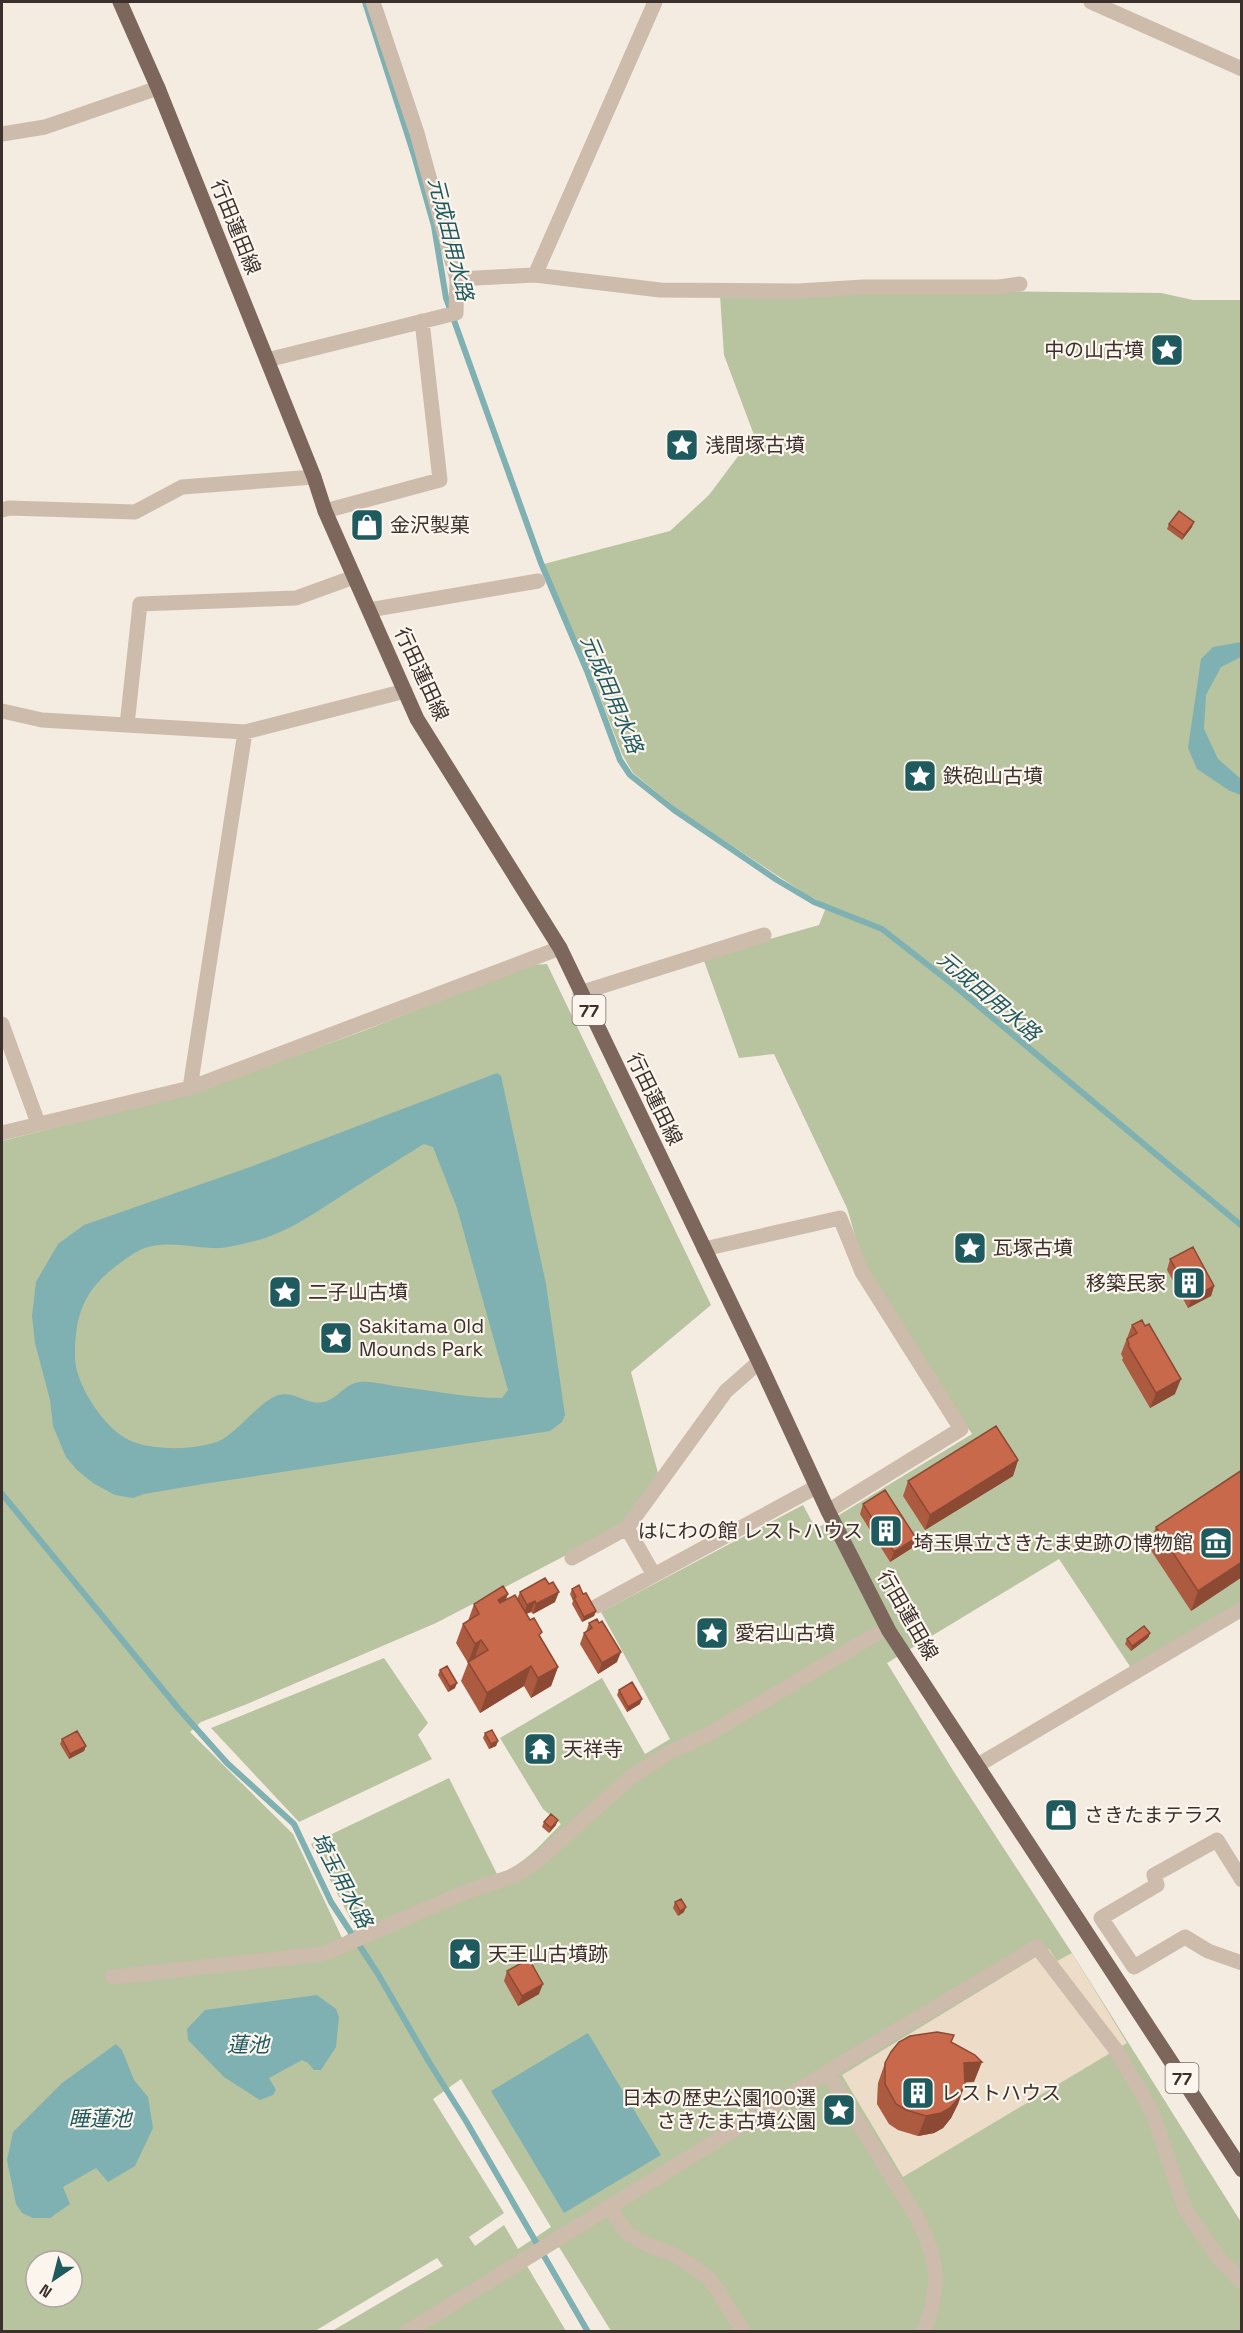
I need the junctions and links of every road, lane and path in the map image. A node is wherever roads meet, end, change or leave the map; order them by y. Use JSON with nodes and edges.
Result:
{"nodes":[{"id":1,"x":120,"y":2,"type":"edge"},
{"id":2,"x":373,"y":2,"type":"edge"},
{"id":3,"x":655,"y":2,"type":"edge"},
{"id":4,"x":1091,"y":2,"type":"edge"},
{"id":5,"x":1242,"y":69,"type":"edge"},
{"id":6,"x":158,"y":88,"type":"junction"},
{"id":7,"x":2,"y":134,"type":"edge"},
{"id":8,"x":535,"y":275,"type":"junction"},
{"id":9,"x":457,"y":279,"type":"junction"},
{"id":10,"x":1020,"y":284,"type":"dead end"},
{"id":11,"x":422,"y":321,"type":"junction"},
{"id":12,"x":267,"y":360,"type":"junction"},
{"id":13,"x":314,"y":477,"type":"junction"},
{"id":14,"x":2,"y":510,"type":"edge"},
{"id":15,"x":325,"y":511,"type":"junction"},
{"id":16,"x":354,"y":577,"type":"junction"},
{"id":17,"x":538,"y":581,"type":"dead end"},
{"id":18,"x":369,"y":610,"type":"junction"},
{"id":19,"x":405,"y":691,"type":"junction"},
{"id":20,"x":2,"y":711,"type":"edge"},
{"id":21,"x":127,"y":725,"type":"junction"},
{"id":22,"x":245,"y":732,"type":"junction"},
{"id":23,"x":764,"y":934,"type":"dead end"},
{"id":24,"x":560,"y":948,"type":"junction"},
{"id":25,"x":580,"y":993,"type":"junction"},
{"id":26,"x":2,"y":1024,"type":"edge"},
{"id":27,"x":190,"y":1088,"type":"junction"},
{"id":28,"x":38,"y":1123,"type":"junction"},
{"id":29,"x":2,"y":1133,"type":"edge"},
{"id":30,"x":704,"y":1249,"type":"junction"},
{"id":31,"x":759,"y":1362,"type":"junction"},
{"id":32,"x":816,"y":1487,"type":"junction"},
{"id":33,"x":828,"y":1511,"type":"junction"},
{"id":34,"x":627,"y":1528,"type":"junction"},
{"id":35,"x":572,"y":1558,"type":"dead end"},
{"id":36,"x":654,"y":1575,"type":"junction"},
{"id":37,"x":597,"y":1606,"type":"dead end"},
{"id":38,"x":1242,"y":1610,"type":"edge"},
{"id":39,"x":876,"y":1634,"type":"dead end"},
{"id":40,"x":978,"y":1765,"type":"junction"},
{"id":41,"x":1242,"y":1880,"type":"edge"},
{"id":42,"x":1242,"y":1963,"type":"edge"},
{"id":43,"x":113,"y":1977,"type":"dead end"},
{"id":44,"x":827,"y":2072,"type":"junction"},
{"id":45,"x":1242,"y":2170,"type":"edge"},
{"id":46,"x":609,"y":2208,"type":"junction"},
{"id":47,"x":1242,"y":2283,"type":"edge"},
{"id":48,"x":407,"y":2331,"type":"edge"},
{"id":49,"x":744,"y":2331,"type":"edge"},
{"id":50,"x":924,"y":2331,"type":"edge"}],
"edges":[{"from":1,"to":6,"type":"main road","name":"行田蓮田線","number":"77"},
{"from":2,"to":9,"type":"street"},
{"from":3,"to":8,"type":"street"},
{"from":4,"to":5,"type":"street"},
{"from":6,"to":7,"type":"street"},
{"from":6,"to":12,"type":"main road","name":"行田蓮田線","number":"77"},
{"from":8,"to":9,"type":"street"},
{"from":8,"to":10,"type":"street"},
{"from":9,"to":11,"type":"street"},
{"from":11,"to":12,"type":"street"},
{"from":11,"to":15,"type":"street"},
{"from":12,"to":13,"type":"main road","name":"行田蓮田線","number":"77"},
{"from":13,"to":14,"type":"street"},
{"from":13,"to":15,"type":"main road","name":"行田蓮田線","number":"77"},
{"from":15,"to":16,"type":"main road","name":"行田蓮田線","number":"77"},
{"from":16,"to":18,"type":"main road","name":"行田蓮田線","number":"77"},
{"from":16,"to":21,"type":"street"},
{"from":17,"to":18,"type":"street"},
{"from":18,"to":19,"type":"main road","name":"行田蓮田線","number":"77"},
{"from":19,"to":22,"type":"street"},
{"from":19,"to":24,"type":"main road","name":"行田蓮田線","number":"77"},
{"from":20,"to":21,"type":"street"},
{"from":21,"to":22,"type":"street"},
{"from":22,"to":27,"type":"street"},
{"from":23,"to":25,"type":"street"},
{"from":24,"to":25,"type":"main road","name":"行田蓮田線","number":"77"},
{"from":24,"to":27,"type":"street"},
{"from":25,"to":30,"type":"main road","name":"行田蓮田線","number":"77"},
{"from":26,"to":28,"type":"street"},
{"from":27,"to":28,"type":"street"},
{"from":28,"to":29,"type":"street"},
{"from":30,"to":31,"type":"main road","name":"行田蓮田線","number":"77"},
{"from":30,"to":33,"type":"street"},
{"from":31,"to":32,"type":"main road","name":"行田蓮田線","number":"77"},
{"from":31,"to":34,"type":"street"},
{"from":32,"to":33,"type":"main road","name":"行田蓮田線","number":"77"},
{"from":32,"to":36,"type":"street"},
{"from":33,"to":40,"type":"main road","name":"行田蓮田線","number":"77"},
{"from":34,"to":35,"type":"street"},
{"from":34,"to":36,"type":"street"},
{"from":36,"to":37,"type":"street"},
{"from":38,"to":40,"type":"street"},
{"from":39,"to":43,"type":"street"},
{"from":40,"to":45,"type":"main road","name":"行田蓮田線","number":"77"},
{"from":41,"to":42,"type":"street"},
{"from":44,"to":46,"type":"street"},
{"from":44,"to":47,"type":"street"},
{"from":44,"to":50,"type":"street"},
{"from":46,"to":48,"type":"street"},
{"from":46,"to":49,"type":"street"}]}
